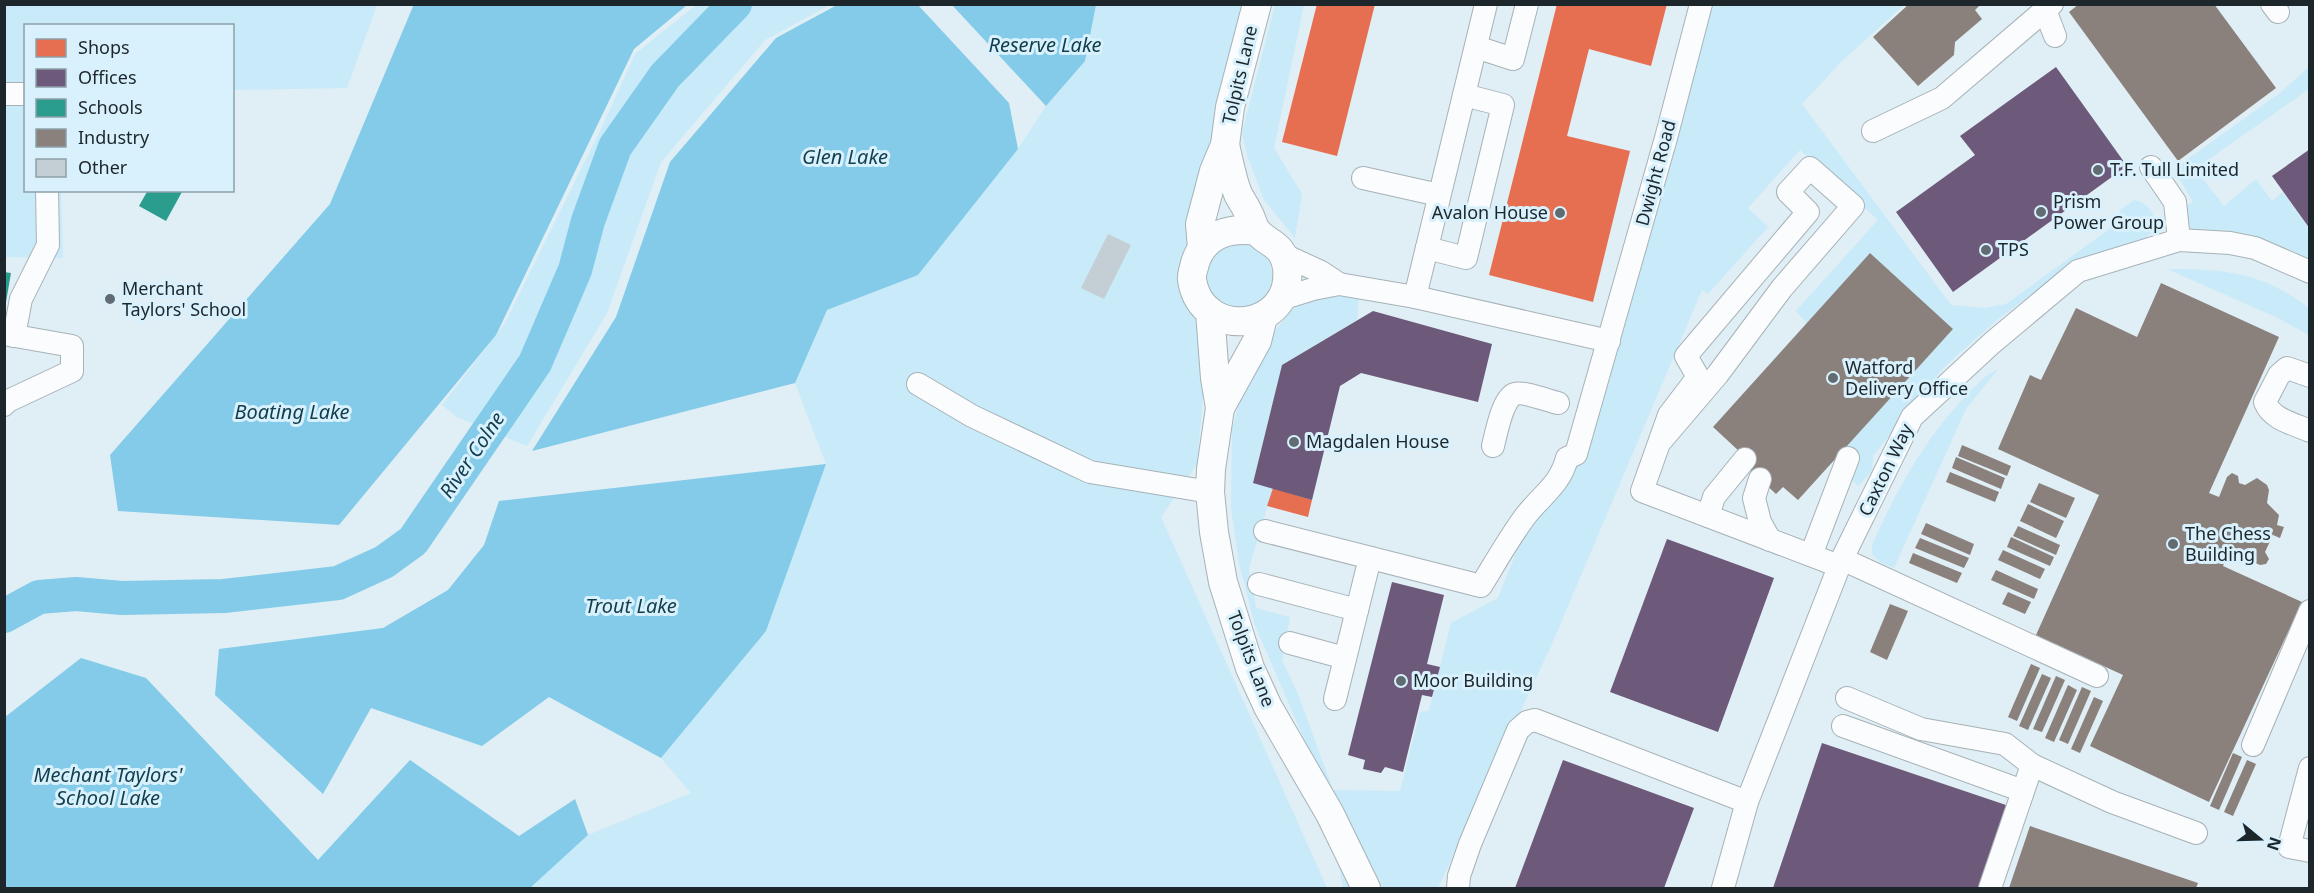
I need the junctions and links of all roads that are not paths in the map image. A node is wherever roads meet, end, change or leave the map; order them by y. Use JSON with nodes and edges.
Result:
{"nodes":[{"id":1,"x":1257,"y":4,"type":"edge"},
{"id":2,"x":1486,"y":4,"type":"edge"},
{"id":3,"x":1527,"y":4,"type":"edge"},
{"id":4,"x":1701,"y":4,"type":"edge"},
{"id":5,"x":2049,"y":7,"type":"edge"},
{"id":6,"x":2055,"y":36,"type":"dead end"},
{"id":7,"x":1476,"y":47,"type":"junction"},
{"id":8,"x":4,"y":94,"type":"edge"},
{"id":9,"x":24,"y":94,"type":"edge"},
{"id":10,"x":1464,"y":95,"type":"junction"},
{"id":11,"x":1873,"y":131,"type":"dead end"},
{"id":12,"x":1225,"y":145,"type":"junction"},
{"id":13,"x":2151,"y":167,"type":"dead end"},
{"id":14,"x":1363,"y":178,"type":"dead end"},
{"id":15,"x":48,"y":192,"type":"edge"},
{"id":16,"x":1439,"y":195,"type":"junction"},
{"id":17,"x":1257,"y":231,"type":"junction"},
{"id":18,"x":2179,"y":240,"type":"junction"},
{"id":19,"x":1202,"y":248,"type":"junction"},
{"id":20,"x":1427,"y":248,"type":"junction"},
{"id":21,"x":1284,"y":255,"type":"junction"},
{"id":22,"x":2310,"y":272,"type":"edge"},
{"id":23,"x":1339,"y":284,"type":"junction"},
{"id":24,"x":1415,"y":297,"type":"junction"},
{"id":25,"x":1272,"y":308,"type":"junction"},
{"id":26,"x":1210,"y":312,"type":"junction"},
{"id":27,"x":9,"y":335,"type":"edge"},
{"id":28,"x":1609,"y":341,"type":"junction"},
{"id":29,"x":2310,"y":376,"type":"edge"},
{"id":30,"x":918,"y":384,"type":"dead end"},
{"id":31,"x":1558,"y":403,"type":"dead end"},
{"id":32,"x":4,"y":405,"type":"edge"},
{"id":33,"x":1220,"y":408,"type":"junction"},
{"id":34,"x":2310,"y":431,"type":"edge"},
{"id":35,"x":1660,"y":442,"type":"junction"},
{"id":36,"x":1493,"y":446,"type":"dead end"},
{"id":37,"x":1848,"y":458,"type":"dead end"},
{"id":38,"x":1745,"y":459,"type":"dead end"},
{"id":39,"x":1760,"y":479,"type":"dead end"},
{"id":40,"x":1210,"y":492,"type":"junction"},
{"id":41,"x":1708,"y":516,"type":"junction"},
{"id":42,"x":1265,"y":531,"type":"dead end"},
{"id":43,"x":1770,"y":540,"type":"junction"},
{"id":44,"x":1811,"y":555,"type":"junction"},
{"id":45,"x":1370,"y":558,"type":"junction"},
{"id":46,"x":1840,"y":562,"type":"junction"},
{"id":47,"x":1260,"y":584,"type":"dead end"},
{"id":48,"x":1357,"y":610,"type":"junction"},
{"id":49,"x":2310,"y":611,"type":"edge"},
{"id":50,"x":1290,"y":643,"type":"dead end"},
{"id":51,"x":1345,"y":658,"type":"junction"},
{"id":52,"x":2097,"y":676,"type":"dead end"},
{"id":53,"x":1847,"y":698,"type":"dead end"},
{"id":54,"x":1335,"y":699,"type":"dead end"},
{"id":55,"x":1843,"y":726,"type":"dead end"},
{"id":56,"x":2253,"y":745,"type":"dead end"},
{"id":57,"x":2032,"y":765,"type":"junction"},
{"id":58,"x":2310,"y":768,"type":"edge"},
{"id":59,"x":2024,"y":791,"type":"junction"},
{"id":60,"x":1747,"y":802,"type":"junction"},
{"id":61,"x":2196,"y":833,"type":"dead end"},
{"id":62,"x":2310,"y":851,"type":"edge"},
{"id":63,"x":1366,"y":888,"type":"edge"},
{"id":64,"x":1458,"y":888,"type":"edge"},
{"id":65,"x":1723,"y":888,"type":"edge"},
{"id":66,"x":1990,"y":888,"type":"edge"}],
"edges":[{"from":1,"to":12,"type":"main road","name":"Tolpits Lane"},
{"from":2,"to":7,"type":"street"},
{"from":3,"to":7,"type":"street"},
{"from":4,"to":28,"type":"street","name":"Dwight Road"},
{"from":5,"to":6,"type":"street"},
{"from":5,"to":11,"type":"street"},
{"from":7,"to":10,"type":"street"},
{"from":8,"to":9,"type":"street"},
{"from":10,"to":16,"type":"street"},
{"from":10,"to":20,"type":"street"},
{"from":12,"to":17,"type":"main road","name":"Tolpits Lane"},
{"from":12,"to":19,"type":"main road","name":"Tolpits Lane"},
{"from":13,"to":18,"type":"street"},
{"from":14,"to":16,"type":"street"},
{"from":15,"to":27,"type":"street"},
{"from":16,"to":20,"type":"street"},
{"from":17,"to":19,"type":"main road"},
{"from":17,"to":21,"type":"main road","name":"Tolpits Lane"},
{"from":18,"to":22,"type":"street","name":"Caxton Way"},
{"from":18,"to":46,"type":"street","name":"Caxton Way"},
{"from":19,"to":26,"type":"main road","name":"Tolpits Lane"},
{"from":20,"to":24,"type":"street"},
{"from":21,"to":23,"type":"street"},
{"from":21,"to":25,"type":"main road","name":"Tolpits Lane"},
{"from":23,"to":24,"type":"street"},
{"from":23,"to":25,"type":"street"},
{"from":24,"to":28,"type":"street"},
{"from":25,"to":26,"type":"main road"},
{"from":25,"to":33,"type":"main road","name":"Tolpits Lane"},
{"from":26,"to":33,"type":"main road","name":"Tolpits Lane"},
{"from":27,"to":32,"type":"street"},
{"from":28,"to":45,"type":"street","name":"Dwight Road"},
{"from":29,"to":34,"type":"street"},
{"from":30,"to":40,"type":"street"},
{"from":31,"to":36,"type":"street"},
{"from":33,"to":40,"type":"main road","name":"Tolpits Lane"},
{"from":35,"to":35,"type":"street"},
{"from":35,"to":41,"type":"street"},
{"from":37,"to":44,"type":"street"},
{"from":38,"to":41,"type":"street"},
{"from":39,"to":43,"type":"street"},
{"from":40,"to":63,"type":"main road","name":"Tolpits Lane"},
{"from":41,"to":43,"type":"street"},
{"from":42,"to":45,"type":"street"},
{"from":43,"to":44,"type":"street"},
{"from":44,"to":46,"type":"street"},
{"from":45,"to":48,"type":"street"},
{"from":46,"to":52,"type":"street"},
{"from":46,"to":60,"type":"street","name":"Caxton Way"},
{"from":47,"to":48,"type":"street"},
{"from":48,"to":51,"type":"street"},
{"from":49,"to":56,"type":"street"},
{"from":50,"to":51,"type":"street"},
{"from":51,"to":54,"type":"street"},
{"from":53,"to":57,"type":"street"},
{"from":55,"to":59,"type":"street"},
{"from":57,"to":59,"type":"street"},
{"from":57,"to":61,"type":"street"},
{"from":58,"to":62,"type":"street"},
{"from":59,"to":66,"type":"street"},
{"from":60,"to":64,"type":"street"},
{"from":60,"to":65,"type":"street","name":"Caxton Way"}]}
